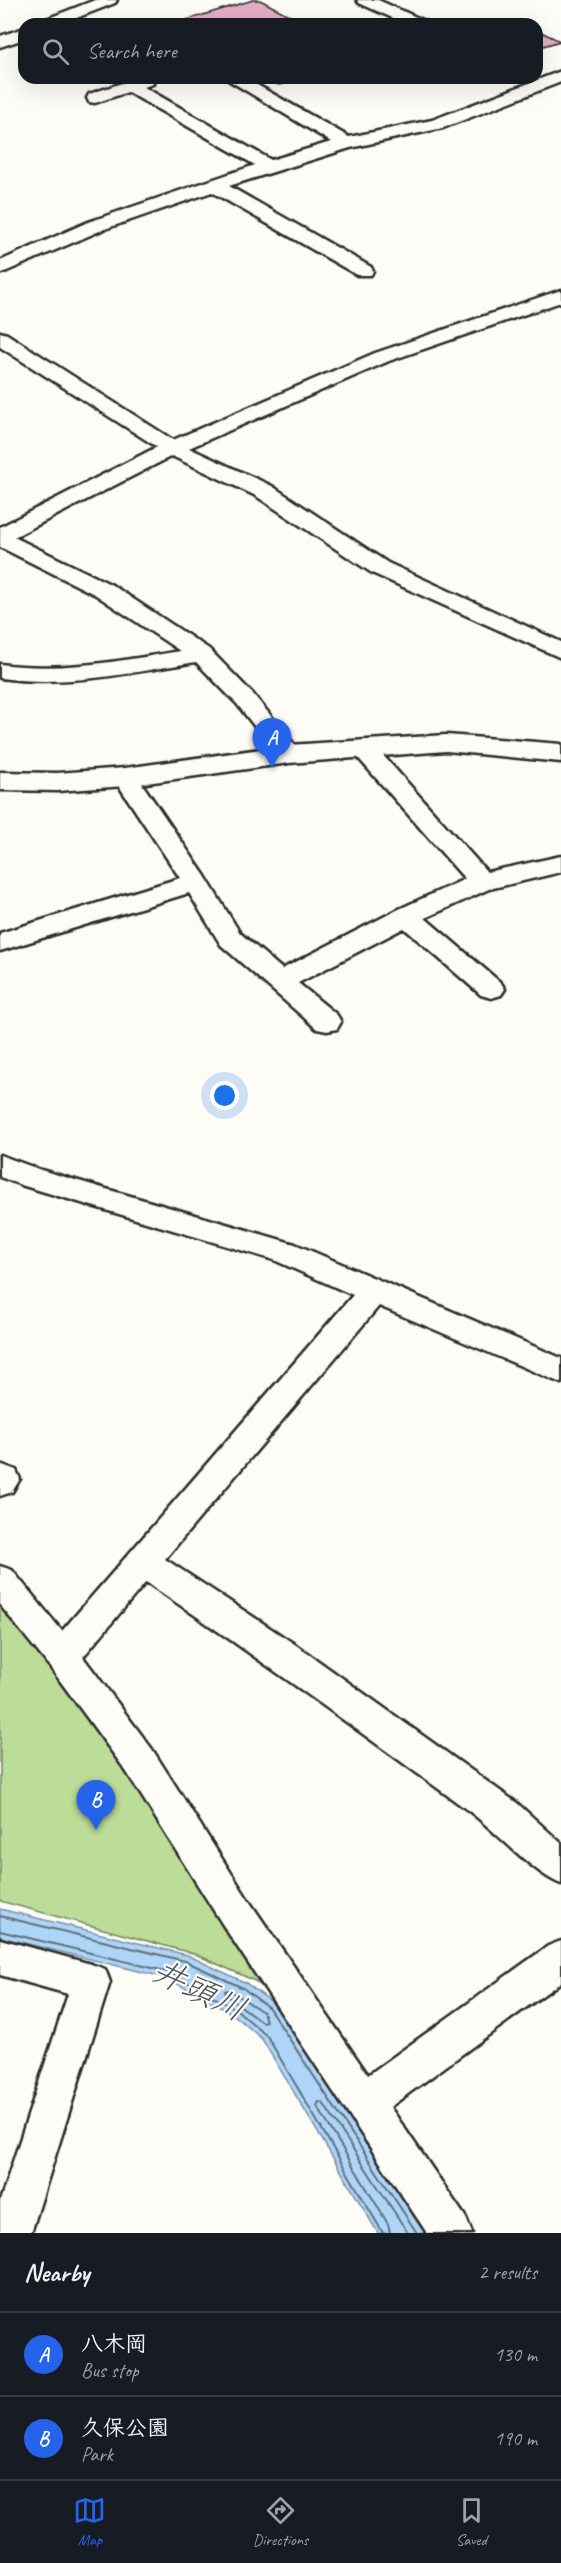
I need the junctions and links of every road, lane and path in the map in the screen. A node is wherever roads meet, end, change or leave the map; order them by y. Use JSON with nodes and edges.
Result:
{"nodes":[{"id":1,"x":110,"y":0,"type":"edge"},
{"id":2,"x":365,"y":0,"type":"edge"},
{"id":3,"x":63,"y":18,"type":"edge"},
{"id":4,"x":406,"y":18,"type":"edge"},
{"id":5,"x":18,"y":35,"type":"edge"},
{"id":6,"x":0,"y":42,"type":"edge"},
{"id":7,"x":552,"y":81,"type":"edge"},
{"id":8,"x":136,"y":84,"type":"edge"},
{"id":9,"x":243,"y":84,"type":"edge"},
{"id":10,"x":130,"y":86,"type":"junction"},
{"id":11,"x":95,"y":98,"type":"dead end"},
{"id":12,"x":346,"y":143,"type":"junction"},
{"id":13,"x":269,"y":166,"type":"junction"},
{"id":14,"x":214,"y":185,"type":"junction"},
{"id":15,"x":0,"y":268,"type":"edge"},
{"id":16,"x":364,"y":271,"type":"dead end"},
{"id":17,"x":561,"y":296,"type":"edge"},
{"id":18,"x":0,"y":338,"type":"edge"},
{"id":19,"x":172,"y":448,"type":"junction"},
{"id":20,"x":0,"y":538,"type":"edge"},
{"id":21,"x":561,"y":651,"type":"edge"},
{"id":22,"x":201,"y":654,"type":"junction"},
{"id":23,"x":0,"y":671,"type":"edge"},
{"id":24,"x":363,"y":748,"type":"junction"},
{"id":25,"x":561,"y":753,"type":"edge"},
{"id":26,"x":289,"y":754,"type":"junction"},
{"id":27,"x":125,"y":777,"type":"junction"},
{"id":28,"x":0,"y":781,"type":"edge"},
{"id":29,"x":561,"y":864,"type":"edge"},
{"id":30,"x":196,"y":882,"type":"junction"},
{"id":31,"x":481,"y":882,"type":"junction"},
{"id":32,"x":406,"y":916,"type":"junction"},
{"id":33,"x":0,"y":942,"type":"edge"},
{"id":34,"x":280,"y":981,"type":"junction"},
{"id":35,"x":491,"y":989,"type":"dead end"},
{"id":36,"x":327,"y":1022,"type":"dead end"},
{"id":37,"x":0,"y":1165,"type":"edge"},
{"id":38,"x":375,"y":1290,"type":"junction"},
{"id":39,"x":561,"y":1371,"type":"edge"},
{"id":40,"x":0,"y":1477,"type":"edge"},
{"id":41,"x":0,"y":1483,"type":"edge"},
{"id":42,"x":143,"y":1563,"type":"junction"},
{"id":43,"x":0,"y":1580,"type":"edge"},
{"id":44,"x":62,"y":1656,"type":"junction"},
{"id":45,"x":561,"y":1867,"type":"edge"},
{"id":46,"x":0,"y":1957,"type":"edge"},
{"id":47,"x":561,"y":1959,"type":"edge"},
{"id":48,"x":364,"y":2102,"type":"junction"},
{"id":49,"x":10,"y":2233,"type":"edge"},
{"id":50,"x":451,"y":2233,"type":"edge"}],
"edges":[{"from":1,"to":3,"type":"street"},
{"from":2,"to":4,"type":"street"},
{"from":5,"to":6,"type":"street"},
{"from":7,"to":12,"type":"street"},
{"from":8,"to":10,"type":"street"},
{"from":9,"to":12,"type":"street"},
{"from":10,"to":11,"type":"street"},
{"from":10,"to":13,"type":"street"},
{"from":12,"to":13,"type":"street"},
{"from":13,"to":14,"type":"street"},
{"from":14,"to":15,"type":"street"},
{"from":14,"to":16,"type":"street"},
{"from":17,"to":19,"type":"street"},
{"from":18,"to":19,"type":"street"},
{"from":19,"to":20,"type":"street"},
{"from":19,"to":21,"type":"street"},
{"from":20,"to":22,"type":"street"},
{"from":22,"to":23,"type":"street"},
{"from":22,"to":26,"type":"street"},
{"from":24,"to":25,"type":"street"},
{"from":24,"to":26,"type":"street"},
{"from":24,"to":31,"type":"street"},
{"from":26,"to":27,"type":"street"},
{"from":27,"to":28,"type":"street"},
{"from":27,"to":30,"type":"street"},
{"from":29,"to":31,"type":"street"},
{"from":30,"to":33,"type":"street"},
{"from":30,"to":34,"type":"street"},
{"from":31,"to":32,"type":"street"},
{"from":32,"to":34,"type":"street"},
{"from":32,"to":35,"type":"street"},
{"from":34,"to":36,"type":"street"},
{"from":37,"to":38,"type":"street"},
{"from":38,"to":39,"type":"street"},
{"from":38,"to":42,"type":"street"},
{"from":40,"to":41,"type":"street"},
{"from":42,"to":44,"type":"street"},
{"from":42,"to":45,"type":"street"},
{"from":43,"to":44,"type":"street"},
{"from":44,"to":48,"type":"street"},
{"from":46,"to":49,"type":"street"},
{"from":47,"to":48,"type":"street"},
{"from":48,"to":50,"type":"street"}]}
